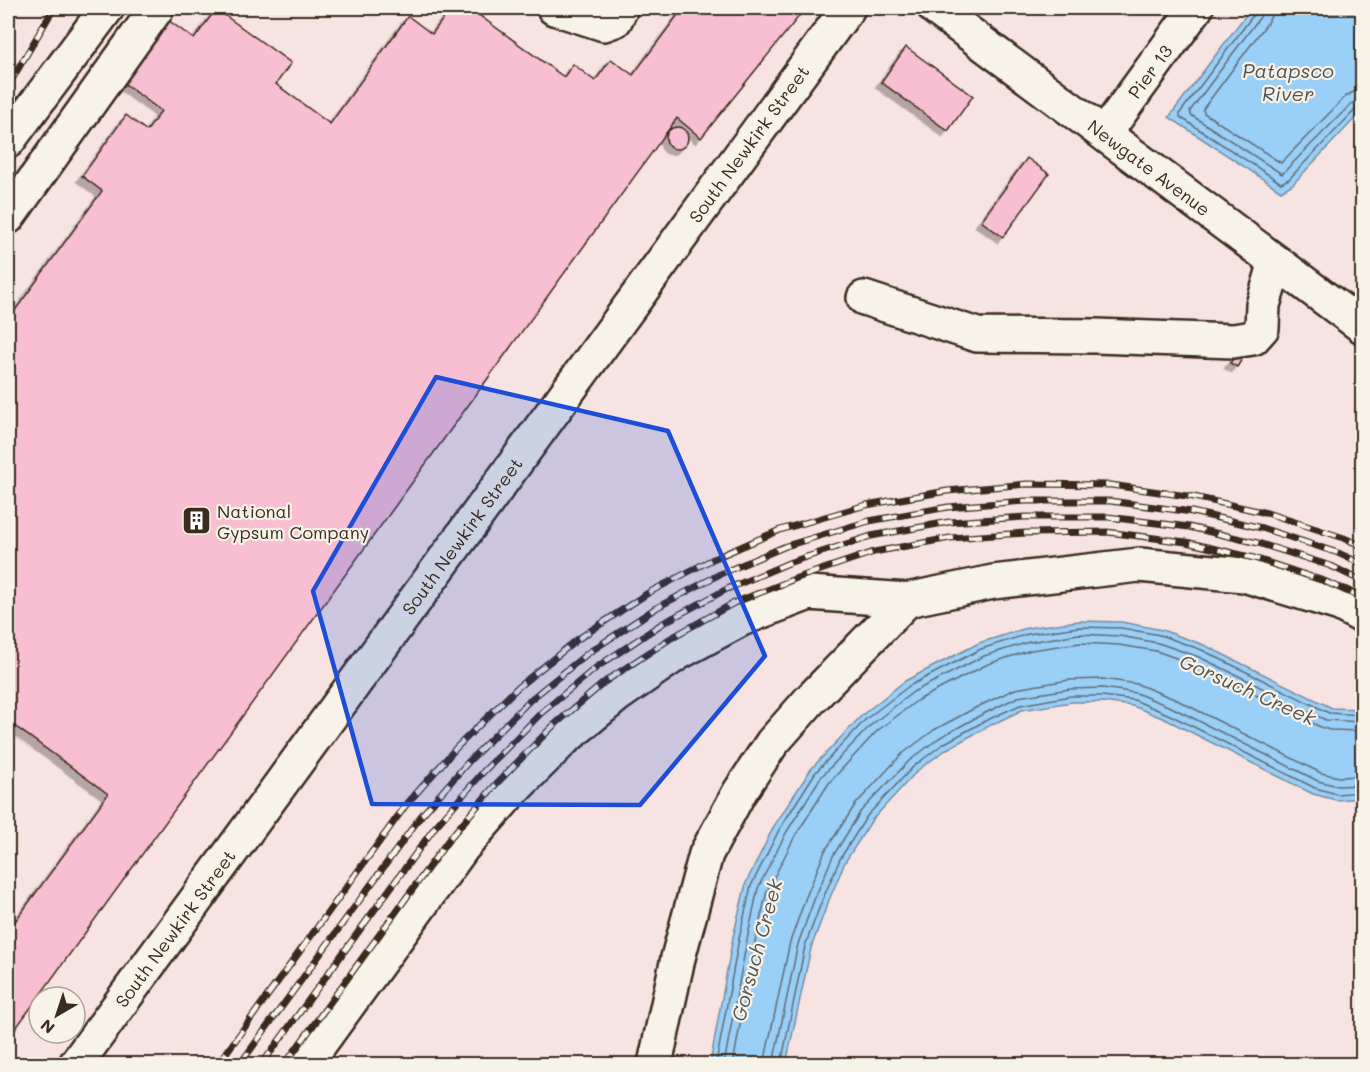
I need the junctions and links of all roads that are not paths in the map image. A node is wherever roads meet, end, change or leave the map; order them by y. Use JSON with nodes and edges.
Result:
{"nodes":[{"id":1,"x":107,"y":8,"type":"edge"},
{"id":2,"x":157,"y":8,"type":"edge"},
{"id":3,"x":554,"y":8,"type":"edge"},
{"id":4,"x":621,"y":8,"type":"edge"},
{"id":5,"x":848,"y":8,"type":"edge"},
{"id":6,"x":935,"y":8,"type":"edge"},
{"id":7,"x":1196,"y":8,"type":"edge"},
{"id":8,"x":1104,"y":134,"type":"junction"},
{"id":9,"x":12,"y":136,"type":"edge"},
{"id":10,"x":8,"y":217,"type":"edge"},
{"id":11,"x":1276,"y":261,"type":"junction"},
{"id":12,"x":864,"y":298,"type":"dead end"},
{"id":13,"x":1362,"y":326,"type":"edge"},
{"id":14,"x":907,"y":600,"type":"junction"},
{"id":15,"x":1362,"y":616,"type":"edge"},
{"id":16,"x":76,"y":1065,"type":"edge"},
{"id":17,"x":305,"y":1065,"type":"edge"},
{"id":18,"x":655,"y":1065,"type":"edge"}],
"edges":[{"from":1,"to":9,"type":"street"},
{"from":2,"to":10,"type":"street"},
{"from":3,"to":4,"type":"street"},
{"from":5,"to":16,"type":"street","name":"South Newkirk Street"},
{"from":6,"to":8,"type":"street","name":"Newgate Avenue"},
{"from":7,"to":8,"type":"street","name":"Pier 13"},
{"from":8,"to":11,"type":"street","name":"Newgate Avenue"},
{"from":11,"to":12,"type":"street"},
{"from":11,"to":13,"type":"street","name":"Newgate Avenue"},
{"from":14,"to":15,"type":"street"},
{"from":14,"to":17,"type":"street"},
{"from":14,"to":18,"type":"street"}]}
